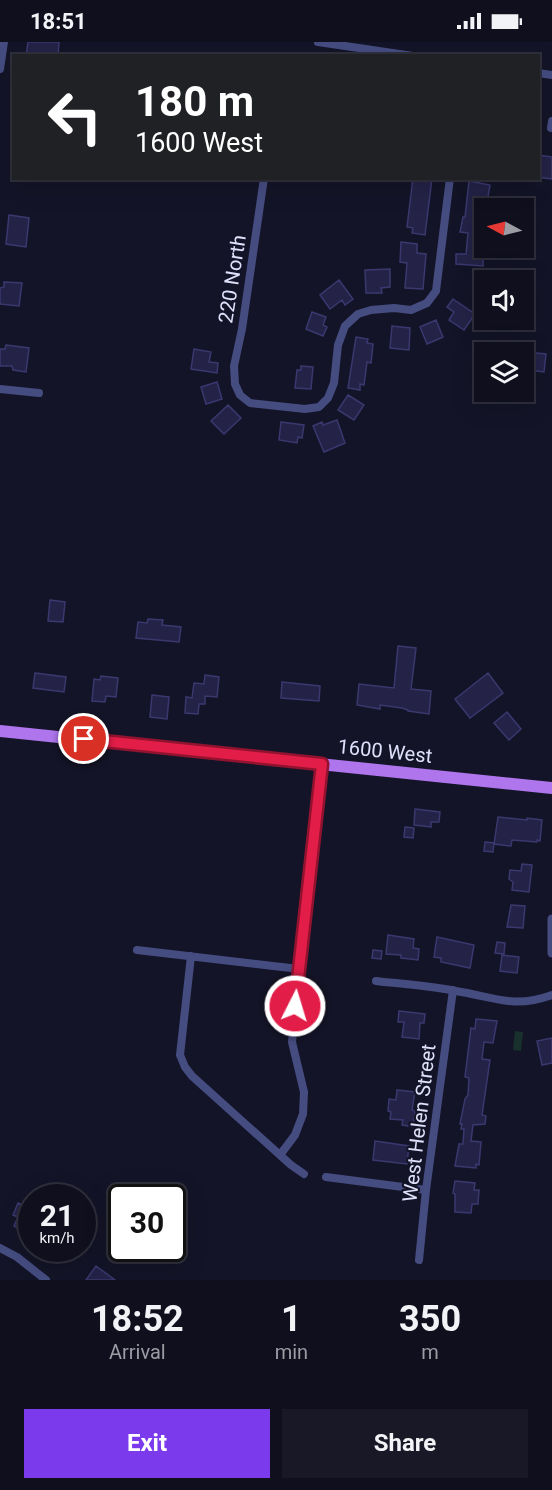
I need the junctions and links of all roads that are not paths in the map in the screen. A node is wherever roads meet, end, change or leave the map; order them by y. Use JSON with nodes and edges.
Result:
{"nodes":[{"id":1,"x":4,"y":42,"type":"edge"},
{"id":2,"x":318,"y":42,"type":"edge"},
{"id":3,"x":368,"y":52,"type":"edge"},
{"id":4,"x":390,"y":54,"type":"edge"},
{"id":5,"x":0,"y":69,"type":"edge"},
{"id":6,"x":264,"y":180,"type":"edge"},
{"id":7,"x":450,"y":180,"type":"edge"},
{"id":8,"x":0,"y":389,"type":"edge"},
{"id":9,"x":39,"y":393,"type":"dead end"},
{"id":10,"x":0,"y":731,"type":"edge"},
{"id":11,"x":322,"y":764,"type":"junction"},
{"id":12,"x":552,"y":788,"type":"edge"},
{"id":13,"x":552,"y":919,"type":"edge"},
{"id":14,"x":137,"y":950,"type":"dead end"},
{"id":15,"x":552,"y":953,"type":"edge"},
{"id":16,"x":191,"y":956,"type":"junction"},
{"id":17,"x":299,"y":969,"type":"junction"},
{"id":18,"x":376,"y":981,"type":"dead end"},
{"id":19,"x":453,"y":990,"type":"junction"},
{"id":20,"x":552,"y":995,"type":"edge"},
{"id":21,"x":280,"y":1155,"type":"junction"},
{"id":22,"x":304,"y":1174,"type":"dead end"},
{"id":23,"x":326,"y":1177,"type":"dead end"},
{"id":24,"x":426,"y":1190,"type":"junction"},
{"id":25,"x":0,"y":1248,"type":"edge"},
{"id":26,"x":419,"y":1260,"type":"dead end"},
{"id":27,"x":46,"y":1280,"type":"edge"}],
"edges":[{"from":1,"to":5,"type":"street"},
{"from":2,"to":3,"type":"street"},
{"from":3,"to":4,"type":"street"},
{"from":6,"to":7,"type":"street","name":"220 North"},
{"from":8,"to":9,"type":"street"},
{"from":10,"to":11,"type":"main road","name":"1600 West"},
{"from":11,"to":12,"type":"main road","name":"1600 West"},
{"from":11,"to":17,"type":"street"},
{"from":13,"to":15,"type":"street"},
{"from":14,"to":16,"type":"street"},
{"from":16,"to":17,"type":"street"},
{"from":16,"to":21,"type":"street"},
{"from":17,"to":21,"type":"street"},
{"from":18,"to":19,"type":"street"},
{"from":19,"to":20,"type":"street"},
{"from":19,"to":24,"type":"street","name":"West Helen Street"},
{"from":21,"to":22,"type":"street"},
{"from":23,"to":24,"type":"street"},
{"from":24,"to":26,"type":"street","name":"West Helen Street"},
{"from":25,"to":27,"type":"street"}]}
